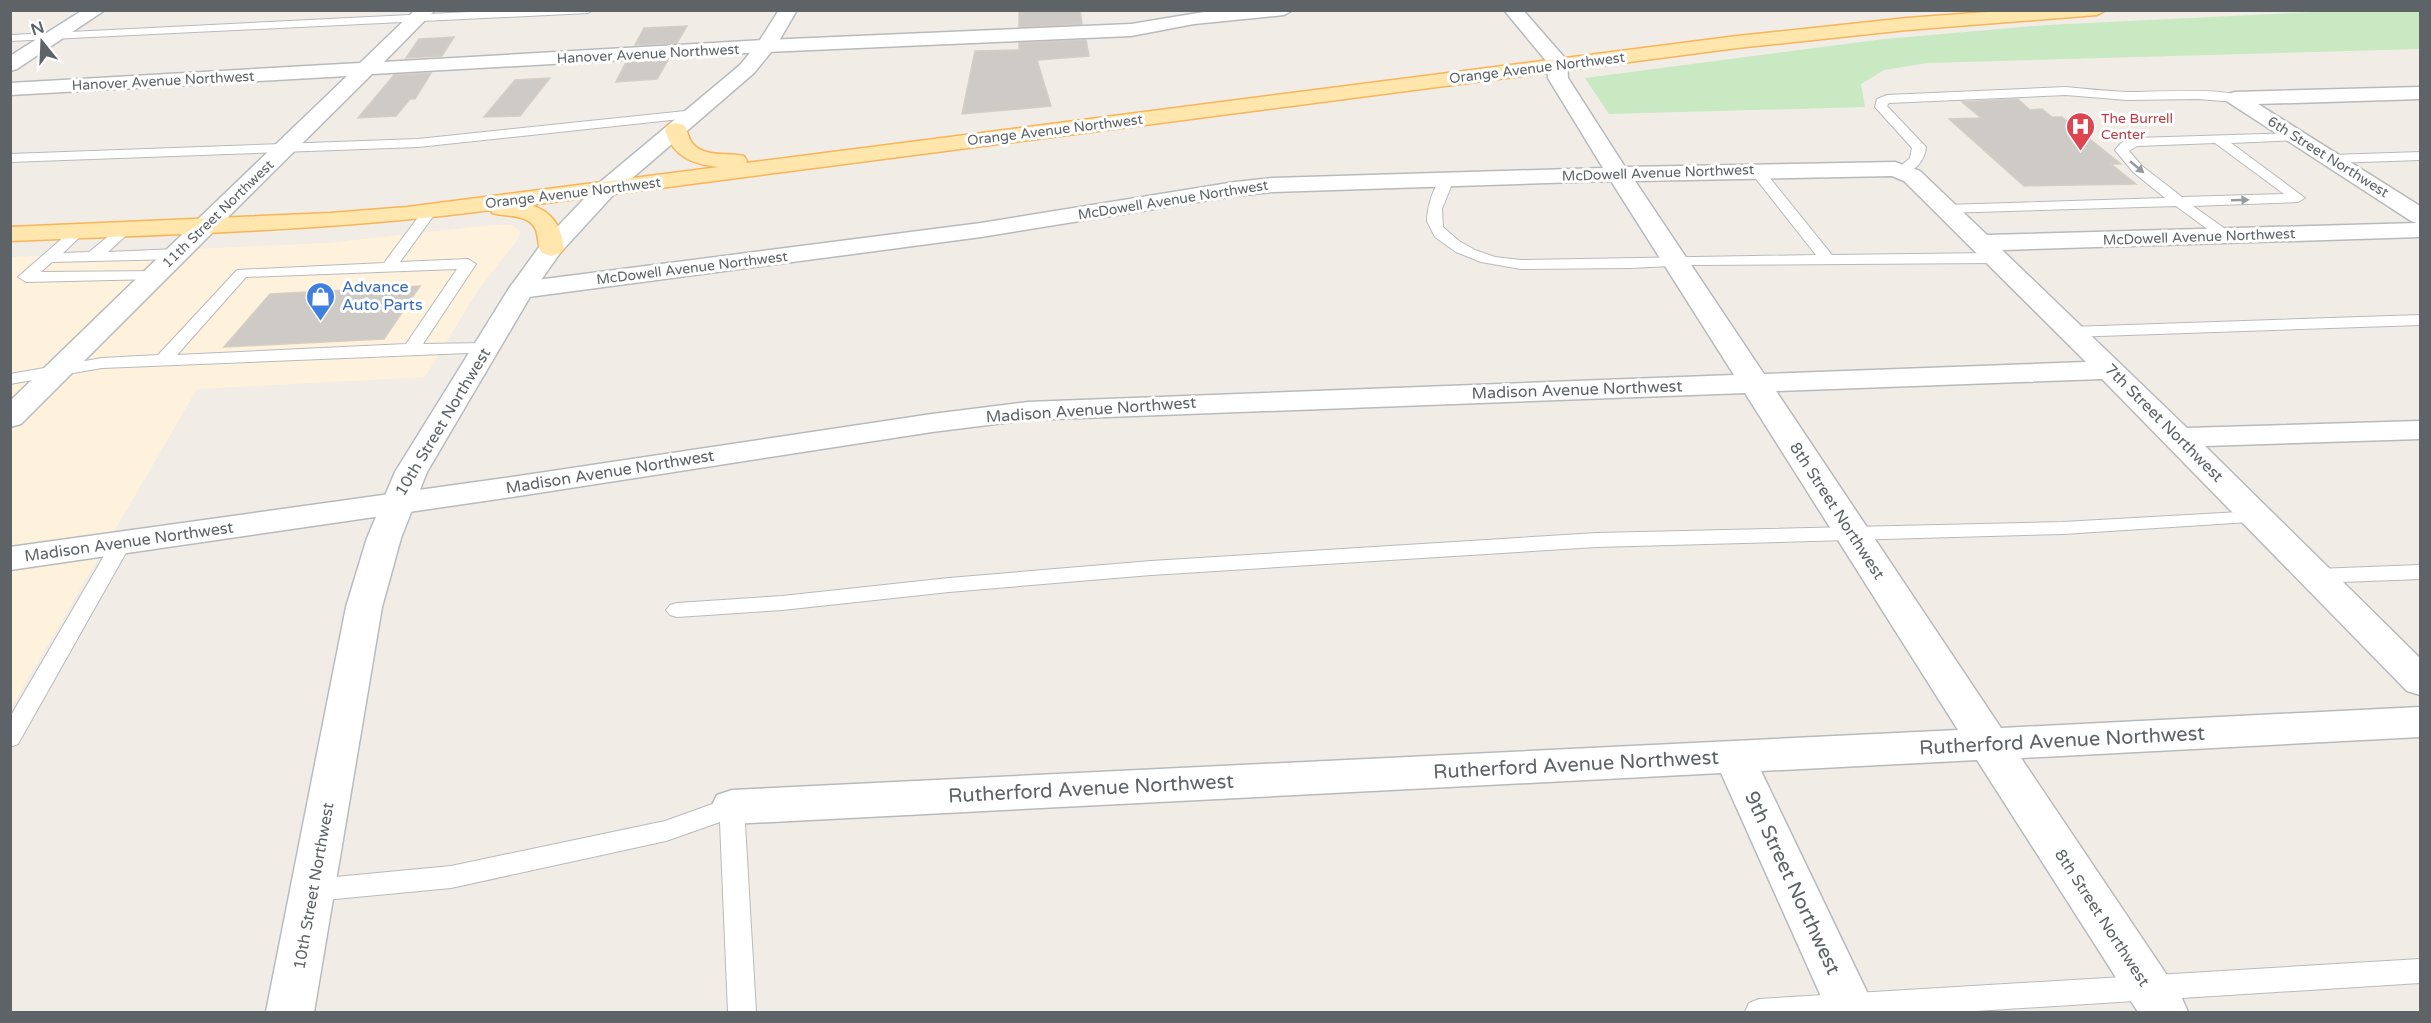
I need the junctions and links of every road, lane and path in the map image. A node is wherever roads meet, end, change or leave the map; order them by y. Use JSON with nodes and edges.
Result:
{"nodes":[{"id":1,"x":96,"y":10,"type":"edge"},
{"id":2,"x":588,"y":10,"type":"edge"},
{"id":3,"x":788,"y":10,"type":"edge"},
{"id":4,"x":1284,"y":10,"type":"edge"},
{"id":5,"x":1513,"y":10,"type":"edge"},
{"id":6,"x":2097,"y":10,"type":"edge"},
{"id":7,"x":422,"y":15,"type":"edge"},
{"id":8,"x":56,"y":37,"type":"junction"},
{"id":9,"x":10,"y":39,"type":"edge"},
{"id":10,"x":766,"y":46,"type":"junction"},
{"id":11,"x":10,"y":65,"type":"edge"},
{"id":12,"x":1558,"y":66,"type":"junction"},
{"id":13,"x":365,"y":70,"type":"junction"},
{"id":14,"x":10,"y":89,"type":"edge"},
{"id":15,"x":2421,"y":93,"type":"edge"},
{"id":16,"x":2235,"y":98,"type":"junction"},
{"id":17,"x":696,"y":114,"type":"junction"},
{"id":18,"x":676,"y":130,"type":"junction"},
{"id":19,"x":2297,"y":137,"type":"junction"},
{"id":20,"x":2217,"y":139,"type":"junction"},
{"id":21,"x":284,"y":149,"type":"junction"},
{"id":22,"x":2421,"y":156,"type":"edge"},
{"id":23,"x":10,"y":158,"type":"edge"},
{"id":24,"x":2332,"y":159,"type":"junction"},
{"id":25,"x":806,"y":163,"type":"junction"},
{"id":26,"x":1756,"y":170,"type":"junction"},
{"id":27,"x":1902,"y":171,"type":"junction"},
{"id":28,"x":1619,"y":175,"type":"junction"},
{"id":29,"x":1448,"y":179,"type":"junction"},
{"id":30,"x":607,"y":188,"type":"junction"},
{"id":31,"x":2181,"y":202,"type":"junction"},
{"id":32,"x":463,"y":207,"type":"junction"},
{"id":33,"x":1945,"y":209,"type":"junction"},
{"id":34,"x":430,"y":211,"type":"junction"},
{"id":35,"x":2421,"y":216,"type":"edge"},
{"id":36,"x":205,"y":226,"type":"junction"},
{"id":37,"x":126,"y":229,"type":"junction"},
{"id":38,"x":2421,"y":230,"type":"edge"},
{"id":39,"x":79,"y":231,"type":"junction"},
{"id":40,"x":10,"y":234,"type":"edge"},
{"id":41,"x":2226,"y":236,"type":"junction"},
{"id":42,"x":551,"y":248,"type":"junction"},
{"id":43,"x":1986,"y":250,"type":"junction"},
{"id":44,"x":177,"y":254,"type":"junction"},
{"id":45,"x":133,"y":255,"type":"junction"},
{"id":46,"x":94,"y":256,"type":"junction"},
{"id":47,"x":48,"y":258,"type":"junction"},
{"id":48,"x":1828,"y":260,"type":"junction"},
{"id":49,"x":1676,"y":262,"type":"junction"},
{"id":50,"x":388,"y":268,"type":"junction"},
{"id":51,"x":156,"y":274,"type":"junction"},
{"id":52,"x":110,"y":275,"type":"junction"},
{"id":53,"x":457,"y":281,"type":"junction"},
{"id":54,"x":521,"y":290,"type":"junction"},
{"id":55,"x":2421,"y":320,"type":"edge"},
{"id":56,"x":428,"y":324,"type":"junction"},
{"id":57,"x":2070,"y":332,"type":"junction"},
{"id":58,"x":486,"y":348,"type":"junction"},
{"id":59,"x":411,"y":349,"type":"junction"},
{"id":60,"x":162,"y":361,"type":"junction"},
{"id":61,"x":2110,"y":370,"type":"junction"},
{"id":62,"x":59,"y":371,"type":"junction"},
{"id":63,"x":10,"y":379,"type":"edge"},
{"id":64,"x":1754,"y":384,"type":"junction"},
{"id":65,"x":10,"y":418,"type":"edge"},
{"id":66,"x":2421,"y":430,"type":"edge"},
{"id":67,"x":2179,"y":438,"type":"junction"},
{"id":68,"x":395,"y":503,"type":"junction"},
{"id":69,"x":2258,"y":517,"type":"junction"},
{"id":70,"x":1852,"y":534,"type":"junction"},
{"id":71,"x":122,"y":542,"type":"junction"},
{"id":72,"x":10,"y":559,"type":"edge"},
{"id":73,"x":2421,"y":573,"type":"edge"},
{"id":74,"x":2316,"y":576,"type":"junction"},
{"id":75,"x":677,"y":610,"type":"dead end"},
{"id":76,"x":2421,"y":681,"type":"edge"},
{"id":77,"x":2421,"y":722,"type":"edge"},
{"id":78,"x":10,"y":738,"type":"edge"},
{"id":79,"x":1989,"y":746,"type":"junction"},
{"id":80,"x":1734,"y":757,"type":"junction"},
{"id":81,"x":732,"y":807,"type":"junction"},
{"id":82,"x":314,"y":890,"type":"junction"},
{"id":83,"x":2421,"y":971,"type":"edge"},
{"id":84,"x":2156,"y":1001,"type":"edge"},
{"id":85,"x":1850,"y":1008,"type":"junction"},
{"id":86,"x":290,"y":1012,"type":"edge"},
{"id":87,"x":742,"y":1012,"type":"edge"},
{"id":88,"x":1759,"y":1012,"type":"edge"}],
"edges":[{"from":1,"to":8,"type":"street"},
{"from":2,"to":7,"type":"lane"},
{"from":3,"to":10,"type":"street","name":"10th Street Northwest"},
{"from":4,"to":10,"type":"street","name":"Hanover Avenue Northwest"},
{"from":5,"to":12,"type":"street","name":"8th Street Northwest"},
{"from":6,"to":12,"type":"main road","name":"Orange Avenue Northwest"},
{"from":7,"to":8,"type":"lane"},
{"from":7,"to":13,"type":"street","name":"11th Street Northwest"},
{"from":8,"to":9,"type":"lane"},
{"from":8,"to":11,"type":"street"},
{"from":10,"to":13,"type":"street","name":"Hanover Avenue Northwest"},
{"from":10,"to":17,"type":"street","name":"10th Street Northwest"},
{"from":12,"to":25,"type":"main road","name":"Orange Avenue Northwest"},
{"from":12,"to":28,"type":"street","name":"8th Street Northwest"},
{"from":13,"to":14,"type":"street","name":"Hanover Avenue Northwest"},
{"from":13,"to":21,"type":"street","name":"11th Street Northwest"},
{"from":15,"to":16,"type":"street"},
{"from":16,"to":19,"type":"street","name":"6th Street Northwest"},
{"from":16,"to":27,"type":"lane"},
{"from":17,"to":18,"type":"street","name":"10th Street Northwest"},
{"from":17,"to":21,"type":"lane"},
{"from":18,"to":25,"type":"main road"},
{"from":18,"to":30,"type":"street","name":"10th Street Northwest"},
{"from":19,"to":20,"type":"lane"},
{"from":19,"to":24,"type":"street","name":"6th Street Northwest"},
{"from":20,"to":31,"type":"lane","one_way":true},
{"from":31,"to":20,"type":"lane","one_way":true},
{"from":21,"to":23,"type":"lane"},
{"from":21,"to":36,"type":"street","name":"11th Street Northwest"},
{"from":22,"to":24,"type":"lane"},
{"from":24,"to":35,"type":"street","name":"6th Street Northwest"},
{"from":25,"to":30,"type":"main road","name":"Orange Avenue Northwest"},
{"from":26,"to":27,"type":"street","name":"McDowell Avenue Northwest"},
{"from":26,"to":28,"type":"street","name":"McDowell Avenue Northwest"},
{"from":26,"to":48,"type":"lane"},
{"from":27,"to":33,"type":"street","name":"7th Street Northwest"},
{"from":28,"to":29,"type":"street","name":"McDowell Avenue Northwest"},
{"from":28,"to":49,"type":"street","name":"8th Street Northwest"},
{"from":29,"to":49,"type":"lane"},
{"from":29,"to":54,"type":"street","name":"McDowell Avenue Northwest"},
{"from":30,"to":32,"type":"main road","name":"Orange Avenue Northwest"},
{"from":30,"to":42,"type":"street","name":"10th Street Northwest"},
{"from":31,"to":33,"type":"lane"},
{"from":31,"to":41,"type":"lane"},
{"from":32,"to":34,"type":"main road","name":"Orange Avenue Northwest"},
{"from":32,"to":42,"type":"main road"},
{"from":33,"to":43,"type":"street","name":"7th Street Northwest"},
{"from":34,"to":36,"type":"main road","name":"Orange Avenue Northwest"},
{"from":34,"to":50,"type":"lane"},
{"from":36,"to":37,"type":"main road","name":"Orange Avenue Northwest"},
{"from":36,"to":44,"type":"street","name":"11th Street Northwest"},
{"from":37,"to":39,"type":"main road","name":"Orange Avenue Northwest"},
{"from":37,"to":46,"type":"lane"},
{"from":38,"to":41,"type":"street","name":"McDowell Avenue Northwest"},
{"from":39,"to":40,"type":"main road","name":"Orange Avenue Northwest"},
{"from":39,"to":47,"type":"lane"},
{"from":41,"to":43,"type":"street","name":"McDowell Avenue Northwest"},
{"from":42,"to":54,"type":"street","name":"10th Street Northwest"},
{"from":43,"to":48,"type":"lane"},
{"from":43,"to":57,"type":"street","name":"7th Street Northwest"},
{"from":44,"to":45,"type":"lane"},
{"from":44,"to":51,"type":"street","name":"11th Street Northwest"},
{"from":45,"to":46,"type":"lane"},
{"from":45,"to":52,"type":"lane"},
{"from":46,"to":47,"type":"lane"},
{"from":47,"to":52,"type":"lane"},
{"from":48,"to":49,"type":"lane"},
{"from":49,"to":64,"type":"street","name":"8th Street Northwest"},
{"from":50,"to":53,"type":"lane"},
{"from":50,"to":60,"type":"lane"},
{"from":51,"to":52,"type":"lane"},
{"from":51,"to":62,"type":"street","name":"11th Street Northwest"},
{"from":53,"to":56,"type":"lane"},
{"from":53,"to":56,"type":"lane"},
{"from":54,"to":58,"type":"street","name":"10th Street Northwest"},
{"from":55,"to":57,"type":"lane"},
{"from":56,"to":59,"type":"lane"},
{"from":57,"to":61,"type":"street","name":"7th Street Northwest"},
{"from":58,"to":59,"type":"lane"},
{"from":58,"to":68,"type":"street","name":"10th Street Northwest"},
{"from":59,"to":60,"type":"lane"},
{"from":60,"to":62,"type":"lane"},
{"from":61,"to":64,"type":"street","name":"Madison Avenue Northwest"},
{"from":61,"to":67,"type":"street","name":"7th Street Northwest"},
{"from":62,"to":63,"type":"lane"},
{"from":62,"to":65,"type":"street","name":"11th Street Northwest"},
{"from":64,"to":68,"type":"street","name":"Madison Avenue Northwest"},
{"from":64,"to":70,"type":"street","name":"8th Street Northwest"},
{"from":66,"to":67,"type":"street"},
{"from":67,"to":69,"type":"street","name":"7th Street Northwest"},
{"from":68,"to":71,"type":"street","name":"Madison Avenue Northwest"},
{"from":68,"to":82,"type":"street","name":"10th Street Northwest"},
{"from":69,"to":70,"type":"lane"},
{"from":69,"to":74,"type":"street","name":"7th Street Northwest"},
{"from":70,"to":75,"type":"lane"},
{"from":70,"to":79,"type":"street","name":"8th Street Northwest"},
{"from":71,"to":72,"type":"street","name":"Madison Avenue Northwest"},
{"from":71,"to":78,"type":"lane"},
{"from":73,"to":74,"type":"lane"},
{"from":74,"to":76,"type":"street","name":"7th Street Northwest"},
{"from":77,"to":79,"type":"street","name":"Rutherford Avenue Northwest"},
{"from":79,"to":80,"type":"street","name":"Rutherford Avenue Northwest"},
{"from":79,"to":84,"type":"street","name":"8th Street Northwest"},
{"from":80,"to":81,"type":"street","name":"Rutherford Avenue Northwest"},
{"from":80,"to":85,"type":"street","name":"9th Street Northwest"},
{"from":81,"to":82,"type":"lane"},
{"from":81,"to":87,"type":"lane"},
{"from":82,"to":86,"type":"street","name":"10th Street Northwest"},
{"from":83,"to":84,"type":"lane"},
{"from":84,"to":85,"type":"lane"},
{"from":85,"to":88,"type":"lane"}]}
